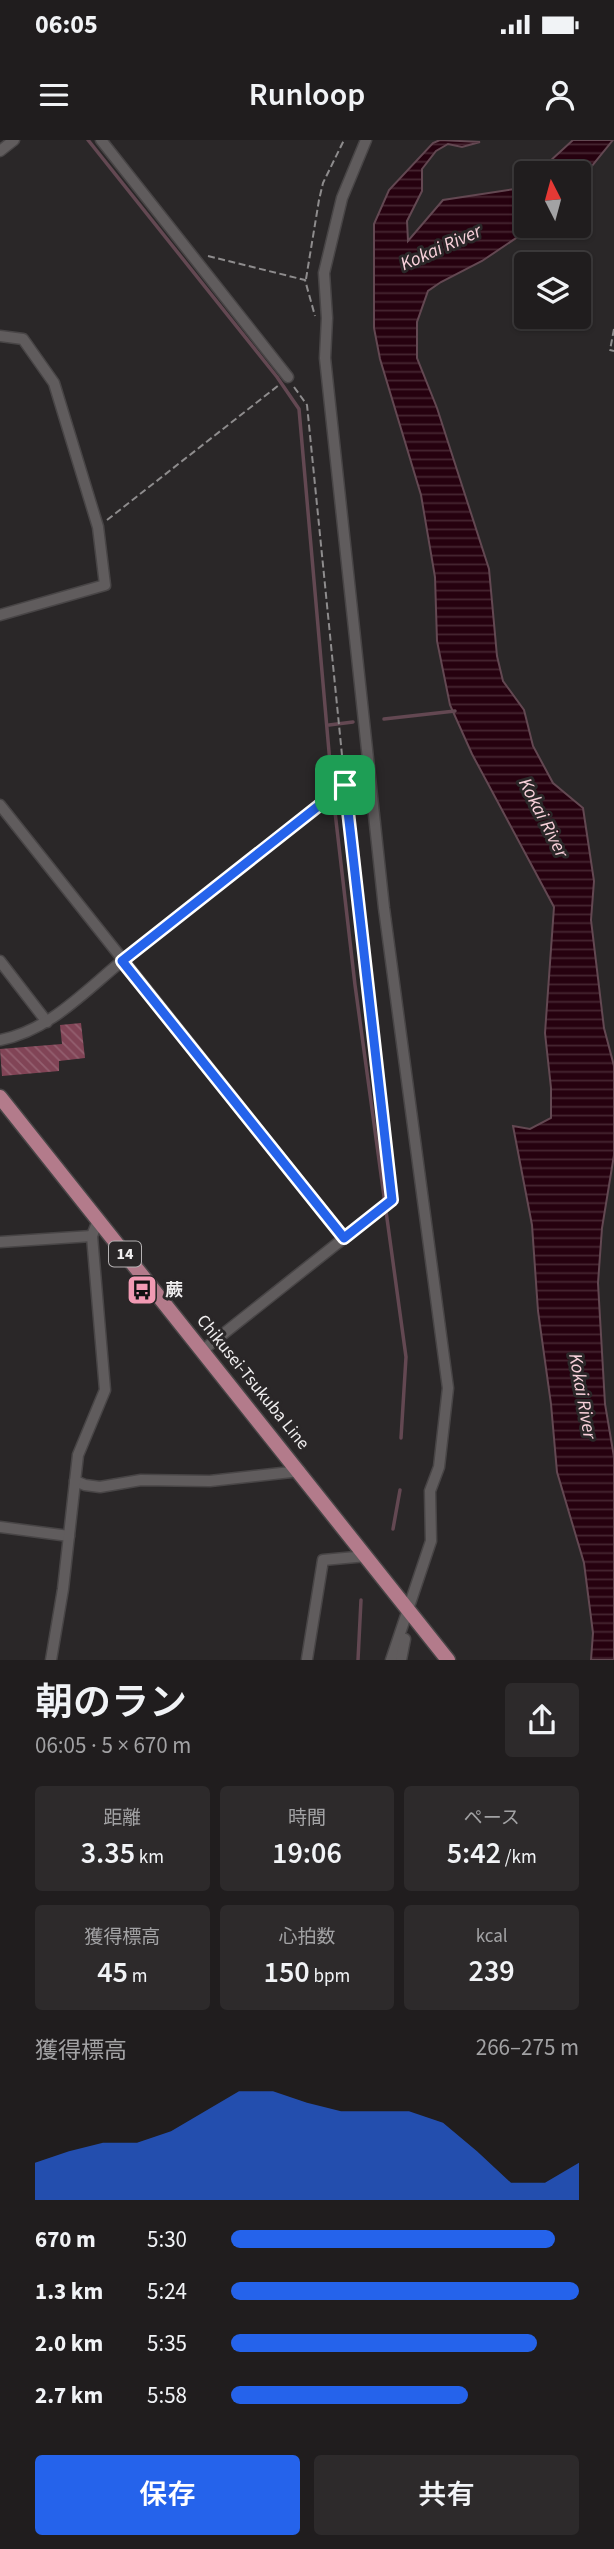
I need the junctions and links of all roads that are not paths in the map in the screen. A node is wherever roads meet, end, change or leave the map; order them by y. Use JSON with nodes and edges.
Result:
{"nodes":[{"id":1,"x":14,"y":140,"type":"edge"},
{"id":2,"x":101,"y":140,"type":"edge"},
{"id":3,"x":366,"y":140,"type":"edge"},
{"id":4,"x":0,"y":151,"type":"edge"},
{"id":5,"x":0,"y":336,"type":"edge"},
{"id":6,"x":288,"y":377,"type":"road end"},
{"id":7,"x":0,"y":615,"type":"edge"},
{"id":8,"x":0,"y":805,"type":"edge"},
{"id":9,"x":0,"y":961,"type":"edge"},
{"id":10,"x":122,"y":961,"type":"junction"},
{"id":11,"x":47,"y":1022,"type":"junction"},
{"id":12,"x":0,"y":1040,"type":"edge"},
{"id":13,"x":0,"y":1097,"type":"edge"},
{"id":14,"x":387,"y":1205,"type":"road end"},
{"id":15,"x":98,"y":1220,"type":"junction"},
{"id":16,"x":92,"y":1236,"type":"junction"},
{"id":17,"x":344,"y":1238,"type":"junction"},
{"id":18,"x":0,"y":1242,"type":"edge"},
{"id":19,"x":203,"y":1350,"type":"junction"},
{"id":20,"x":300,"y":1471,"type":"junction"},
{"id":21,"x":75,"y":1480,"type":"junction"},
{"id":22,"x":0,"y":1527,"type":"edge"},
{"id":23,"x":69,"y":1536,"type":"junction"},
{"id":24,"x":367,"y":1556,"type":"junction"},
{"id":25,"x":408,"y":1608,"type":"junction"},
{"id":26,"x":399,"y":1637,"type":"junction"},
{"id":27,"x":307,"y":1659,"type":"edge"},
{"id":28,"x":51,"y":1660,"type":"edge"},
{"id":29,"x":391,"y":1660,"type":"edge"},
{"id":30,"x":401,"y":1660,"type":"edge"},
{"id":31,"x":448,"y":1660,"type":"edge"}],
"edges":[{"from":1,"to":4,"type":"street"},
{"from":2,"to":6,"type":"street"},
{"from":3,"to":25,"type":"street"},
{"from":5,"to":7,"type":"street"},
{"from":8,"to":10,"type":"street"},
{"from":9,"to":11,"type":"street"},
{"from":10,"to":11,"type":"street"},
{"from":10,"to":17,"type":"street"},
{"from":11,"to":12,"type":"street"},
{"from":13,"to":15,"type":"main road","name":"Chikusei-Tsukuba Line","number":"14"},
{"from":14,"to":17,"type":"street"},
{"from":15,"to":16,"type":"street"},
{"from":15,"to":19,"type":"main road","name":"Chikusei-Tsukuba Line","number":"14"},
{"from":16,"to":18,"type":"street"},
{"from":16,"to":21,"type":"street"},
{"from":17,"to":19,"type":"street"},
{"from":19,"to":20,"type":"main road","name":"Chikusei-Tsukuba Line","number":"14"},
{"from":20,"to":21,"type":"street"},
{"from":20,"to":24,"type":"main road","name":"Chikusei-Tsukuba Line","number":"14"},
{"from":21,"to":23,"type":"street"},
{"from":22,"to":23,"type":"street"},
{"from":23,"to":28,"type":"street"},
{"from":24,"to":25,"type":"main road","name":"Chikusei-Tsukuba Line","number":"14"},
{"from":24,"to":27,"type":"street"},
{"from":25,"to":26,"type":"street"},
{"from":25,"to":31,"type":"main road","name":"Chikusei-Tsukuba Line","number":"14"},
{"from":26,"to":29,"type":"street"},
{"from":26,"to":30,"type":"street"}]}
